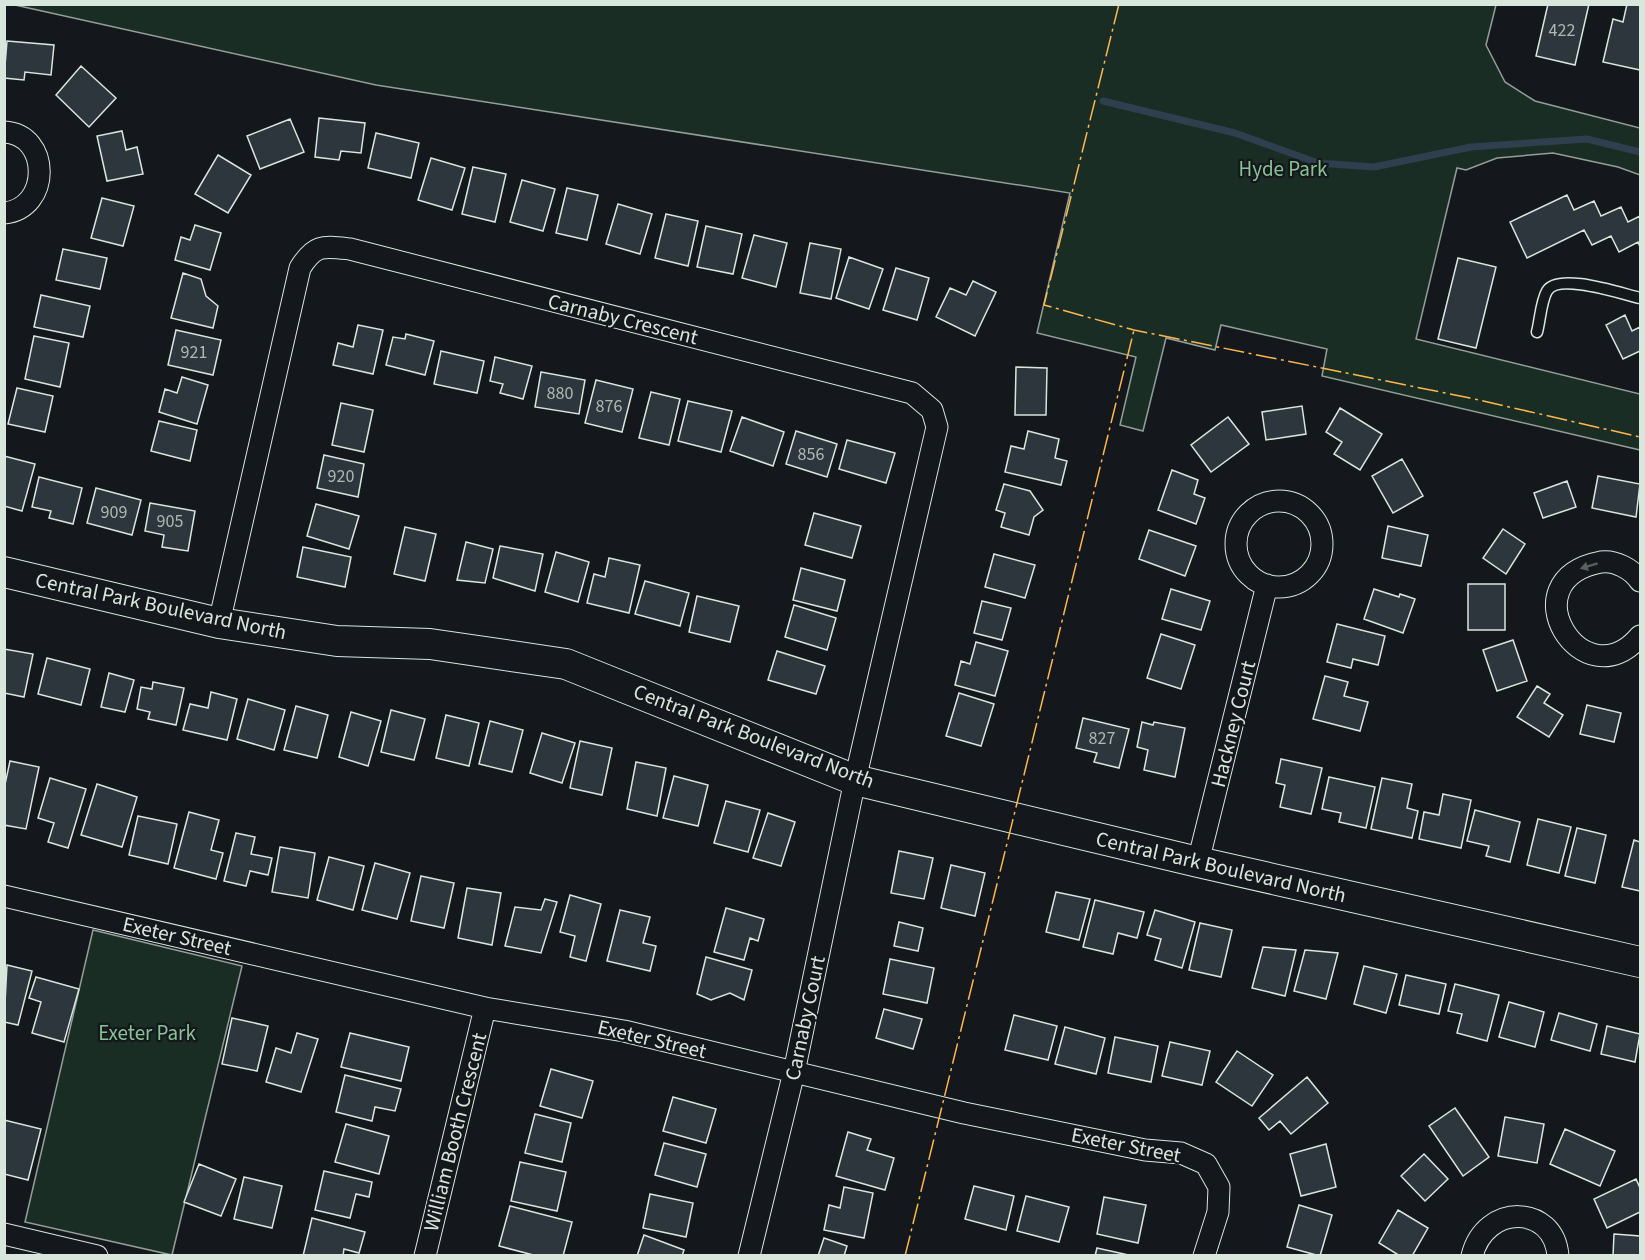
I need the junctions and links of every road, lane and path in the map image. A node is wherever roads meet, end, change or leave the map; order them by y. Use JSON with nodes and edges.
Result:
{"nodes":[{"id":1,"x":4,"y":132,"type":"edge"},
{"id":2,"x":4,"y":213,"type":"edge"},
{"id":3,"x":1641,"y":298,"type":"edge"},
{"id":4,"x":1537,"y":332,"type":"dead end"},
{"id":5,"x":4,"y":572,"type":"edge"},
{"id":6,"x":1641,"y":582,"type":"edge"},
{"id":7,"x":1268,"y":585,"type":"junction"},
{"id":8,"x":219,"y":623,"type":"junction"},
{"id":9,"x":1641,"y":636,"type":"edge"},
{"id":10,"x":855,"y":780,"type":"junction"},
{"id":11,"x":1198,"y":862,"type":"junction"},
{"id":12,"x":4,"y":896,"type":"edge"},
{"id":13,"x":1641,"y":962,"type":"edge"},
{"id":14,"x":484,"y":1008,"type":"junction"},
{"id":15,"x":794,"y":1072,"type":"junction"},
{"id":16,"x":4,"y":1234,"type":"edge"},
{"id":17,"x":1204,"y":1254,"type":"edge"},
{"id":18,"x":97,"y":1256,"type":"edge"},
{"id":19,"x":425,"y":1256,"type":"edge"},
{"id":20,"x":749,"y":1256,"type":"edge"},
{"id":21,"x":1472,"y":1256,"type":"edge"},
{"id":22,"x":1558,"y":1256,"type":"edge"}],
"edges":[{"from":1,"to":2,"type":"street"},
{"from":3,"to":4,"type":"lane"},
{"from":5,"to":8,"type":"street","name":"Central Park Boulevard North"},
{"from":6,"to":9,"type":"street","one_way":true},
{"from":7,"to":7,"type":"street"},
{"from":7,"to":11,"type":"street","name":"Hackney Court"},
{"from":8,"to":10,"type":"street","name":"Central Park Boulevard North"},
{"from":8,"to":10,"type":"street","name":"Carnaby Crescent"},
{"from":10,"to":11,"type":"street","name":"Central Park Boulevard North"},
{"from":10,"to":15,"type":"street","name":"Carnaby Court"},
{"from":11,"to":13,"type":"street","name":"Central Park Boulevard North"},
{"from":12,"to":14,"type":"street","name":"Exeter Street"},
{"from":14,"to":15,"type":"street","name":"Exeter Street"},
{"from":14,"to":19,"type":"street","name":"William Booth Crescent"},
{"from":15,"to":17,"type":"street","name":"Exeter Street"},
{"from":15,"to":20,"type":"street","name":"Carnaby Court"},
{"from":16,"to":18,"type":"street"},
{"from":21,"to":22,"type":"street"}]}
